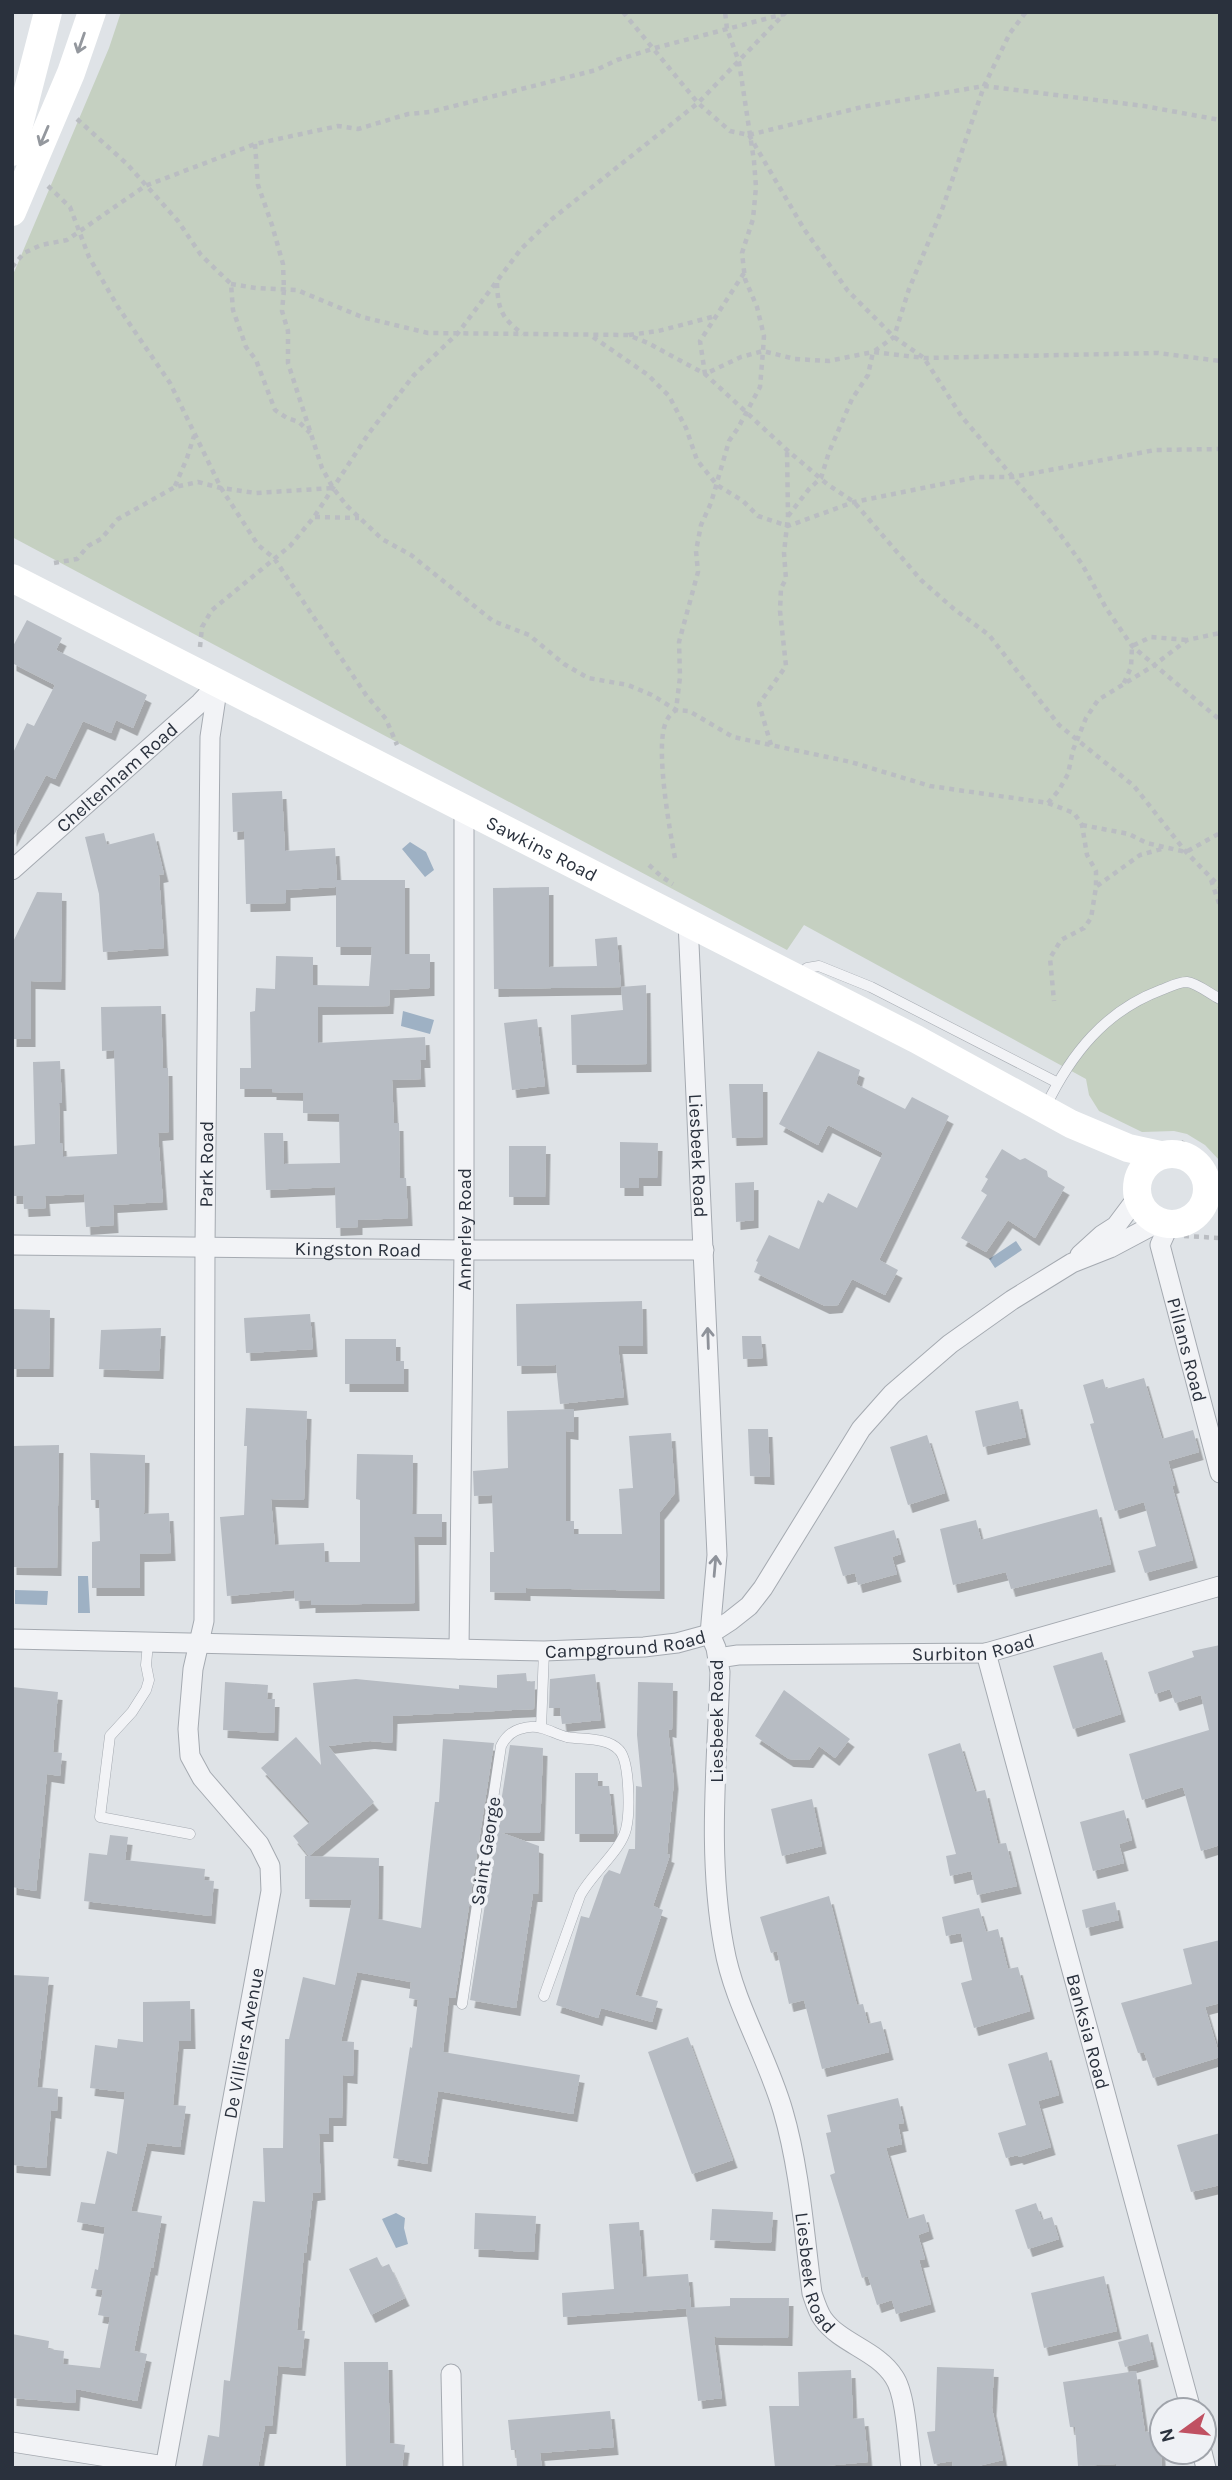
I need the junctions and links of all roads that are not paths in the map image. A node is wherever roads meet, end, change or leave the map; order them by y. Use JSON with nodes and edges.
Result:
{"nodes":[{"id":1,"x":48,"y":12,"type":"edge"},
{"id":2,"x":92,"y":12,"type":"edge"},
{"id":3,"x":12,"y":152,"type":"edge"},
{"id":4,"x":12,"y":212,"type":"edge"},
{"id":5,"x":12,"y":578,"type":"edge"},
{"id":6,"x":218,"y":684,"type":"junction"},
{"id":7,"x":464,"y":807,"type":"junction"},
{"id":8,"x":12,"y":870,"type":"edge"},
{"id":9,"x":688,"y":922,"type":"junction"},
{"id":10,"x":796,"y":978,"type":"junction"},
{"id":11,"x":1220,"y":999,"type":"edge"},
{"id":12,"x":1058,"y":1083,"type":"junction"},
{"id":13,"x":1045,"y":1110,"type":"junction"},
{"id":14,"x":1071,"y":1124,"type":"junction"},
{"id":15,"x":1160,"y":1155,"type":"junction"},
{"id":16,"x":1199,"y":1166,"type":"junction"},
{"id":17,"x":1137,"y":1191,"type":"junction"},
{"id":18,"x":1220,"y":1191,"type":"edge"},
{"id":19,"x":1220,"y":1221,"type":"edge"},
{"id":20,"x":1175,"y":1226,"type":"junction"},
{"id":21,"x":12,"y":1245,"type":"edge"},
{"id":22,"x":205,"y":1245,"type":"junction"},
{"id":23,"x":464,"y":1250,"type":"junction"},
{"id":24,"x":704,"y":1250,"type":"junction"},
{"id":25,"x":1072,"y":1264,"type":"junction"},
{"id":26,"x":1220,"y":1474,"type":"edge"},
{"id":27,"x":1220,"y":1586,"type":"edge"},
{"id":28,"x":710,"y":1634,"type":"junction"},
{"id":29,"x":12,"y":1639,"type":"edge"},
{"id":30,"x":148,"y":1643,"type":"junction"},
{"id":31,"x":198,"y":1644,"type":"junction"},
{"id":32,"x":459,"y":1649,"type":"junction"},
{"id":33,"x":544,"y":1651,"type":"junction"},
{"id":34,"x":986,"y":1653,"type":"junction"},
{"id":35,"x":718,"y":1658,"type":"junction"},
{"id":36,"x":541,"y":1728,"type":"junction"},
{"id":37,"x":190,"y":1834,"type":"dead end"},
{"id":38,"x":544,"y":1996,"type":"dead end"},
{"id":39,"x":462,"y":2004,"type":"dead end"},
{"id":40,"x":451,"y":2374,"type":"dead end"},
{"id":41,"x":1187,"y":2396,"type":"edge"},
{"id":42,"x":12,"y":2442,"type":"edge"},
{"id":43,"x":165,"y":2467,"type":"edge"},
{"id":44,"x":453,"y":2468,"type":"edge"},
{"id":45,"x":911,"y":2468,"type":"edge"}],
"edges":[{"from":1,"to":3,"type":"street"},
{"from":2,"to":4,"type":"street","one_way":true},
{"from":5,"to":6,"type":"street","name":"Sawkins Road"},
{"from":6,"to":7,"type":"street","name":"Sawkins Road"},
{"from":6,"to":8,"type":"street","name":"Cheltenham Road"},
{"from":6,"to":22,"type":"street","name":"Park Road"},
{"from":7,"to":9,"type":"street","name":"Sawkins Road"},
{"from":7,"to":23,"type":"street","name":"Annerley Road"},
{"from":9,"to":10,"type":"street","name":"Sawkins Road"},
{"from":9,"to":24,"type":"street","name":"Liesbeek Road"},
{"from":10,"to":12,"type":"lane"},
{"from":10,"to":13,"type":"street","name":"Sawkins Road"},
{"from":11,"to":12,"type":"lane"},
{"from":12,"to":13,"type":"lane"},
{"from":13,"to":14,"type":"street","name":"Sawkins Road"},
{"from":14,"to":15,"type":"street","name":"Sawkins Road"},
{"from":14,"to":17,"type":"street","name":"Sawkins Road"},
{"from":15,"to":16,"type":"street"},
{"from":15,"to":17,"type":"street"},
{"from":16,"to":18,"type":"street"},
{"from":16,"to":20,"type":"street"},
{"from":17,"to":20,"type":"street"},
{"from":17,"to":25,"type":"street","name":"Campground Road"},
{"from":19,"to":20,"type":"street","name":"Campground Road"},
{"from":20,"to":25,"type":"street","name":"Campground Road"},
{"from":20,"to":26,"type":"street","name":"Pillans Road"},
{"from":21,"to":22,"type":"street","name":"Kingston Road"},
{"from":22,"to":23,"type":"street","name":"Kingston Road"},
{"from":22,"to":31,"type":"street","name":"Park Road"},
{"from":23,"to":24,"type":"street","name":"Kingston Road"},
{"from":23,"to":32,"type":"street","name":"Annerley Road"},
{"from":28,"to":24,"type":"street","name":"Liesbeek Road","one_way":true},
{"from":25,"to":28,"type":"street","name":"Campground Road"},
{"from":27,"to":34,"type":"street","name":"Surbiton Road"},
{"from":28,"to":33,"type":"street","name":"Campground Road"},
{"from":28,"to":35,"type":"street","name":"Liesbeek Road"},
{"from":29,"to":30,"type":"street","name":"Campground Road"},
{"from":30,"to":31,"type":"street","name":"Campground Road"},
{"from":30,"to":37,"type":"lane"},
{"from":31,"to":32,"type":"street","name":"Campground Road"},
{"from":31,"to":43,"type":"street","name":"De Villiers Avenue"},
{"from":32,"to":33,"type":"street","name":"Campground Road"},
{"from":33,"to":36,"type":"lane"},
{"from":34,"to":35,"type":"street","name":"Surbiton Road"},
{"from":34,"to":41,"type":"street","name":"Banksia Road"},
{"from":35,"to":45,"type":"street","name":"Liesbeek Road"},
{"from":36,"to":38,"type":"lane","name":"Saint George"},
{"from":36,"to":39,"type":"lane","name":"Saint George"},
{"from":40,"to":44,"type":"street"},
{"from":42,"to":43,"type":"street"}]}
